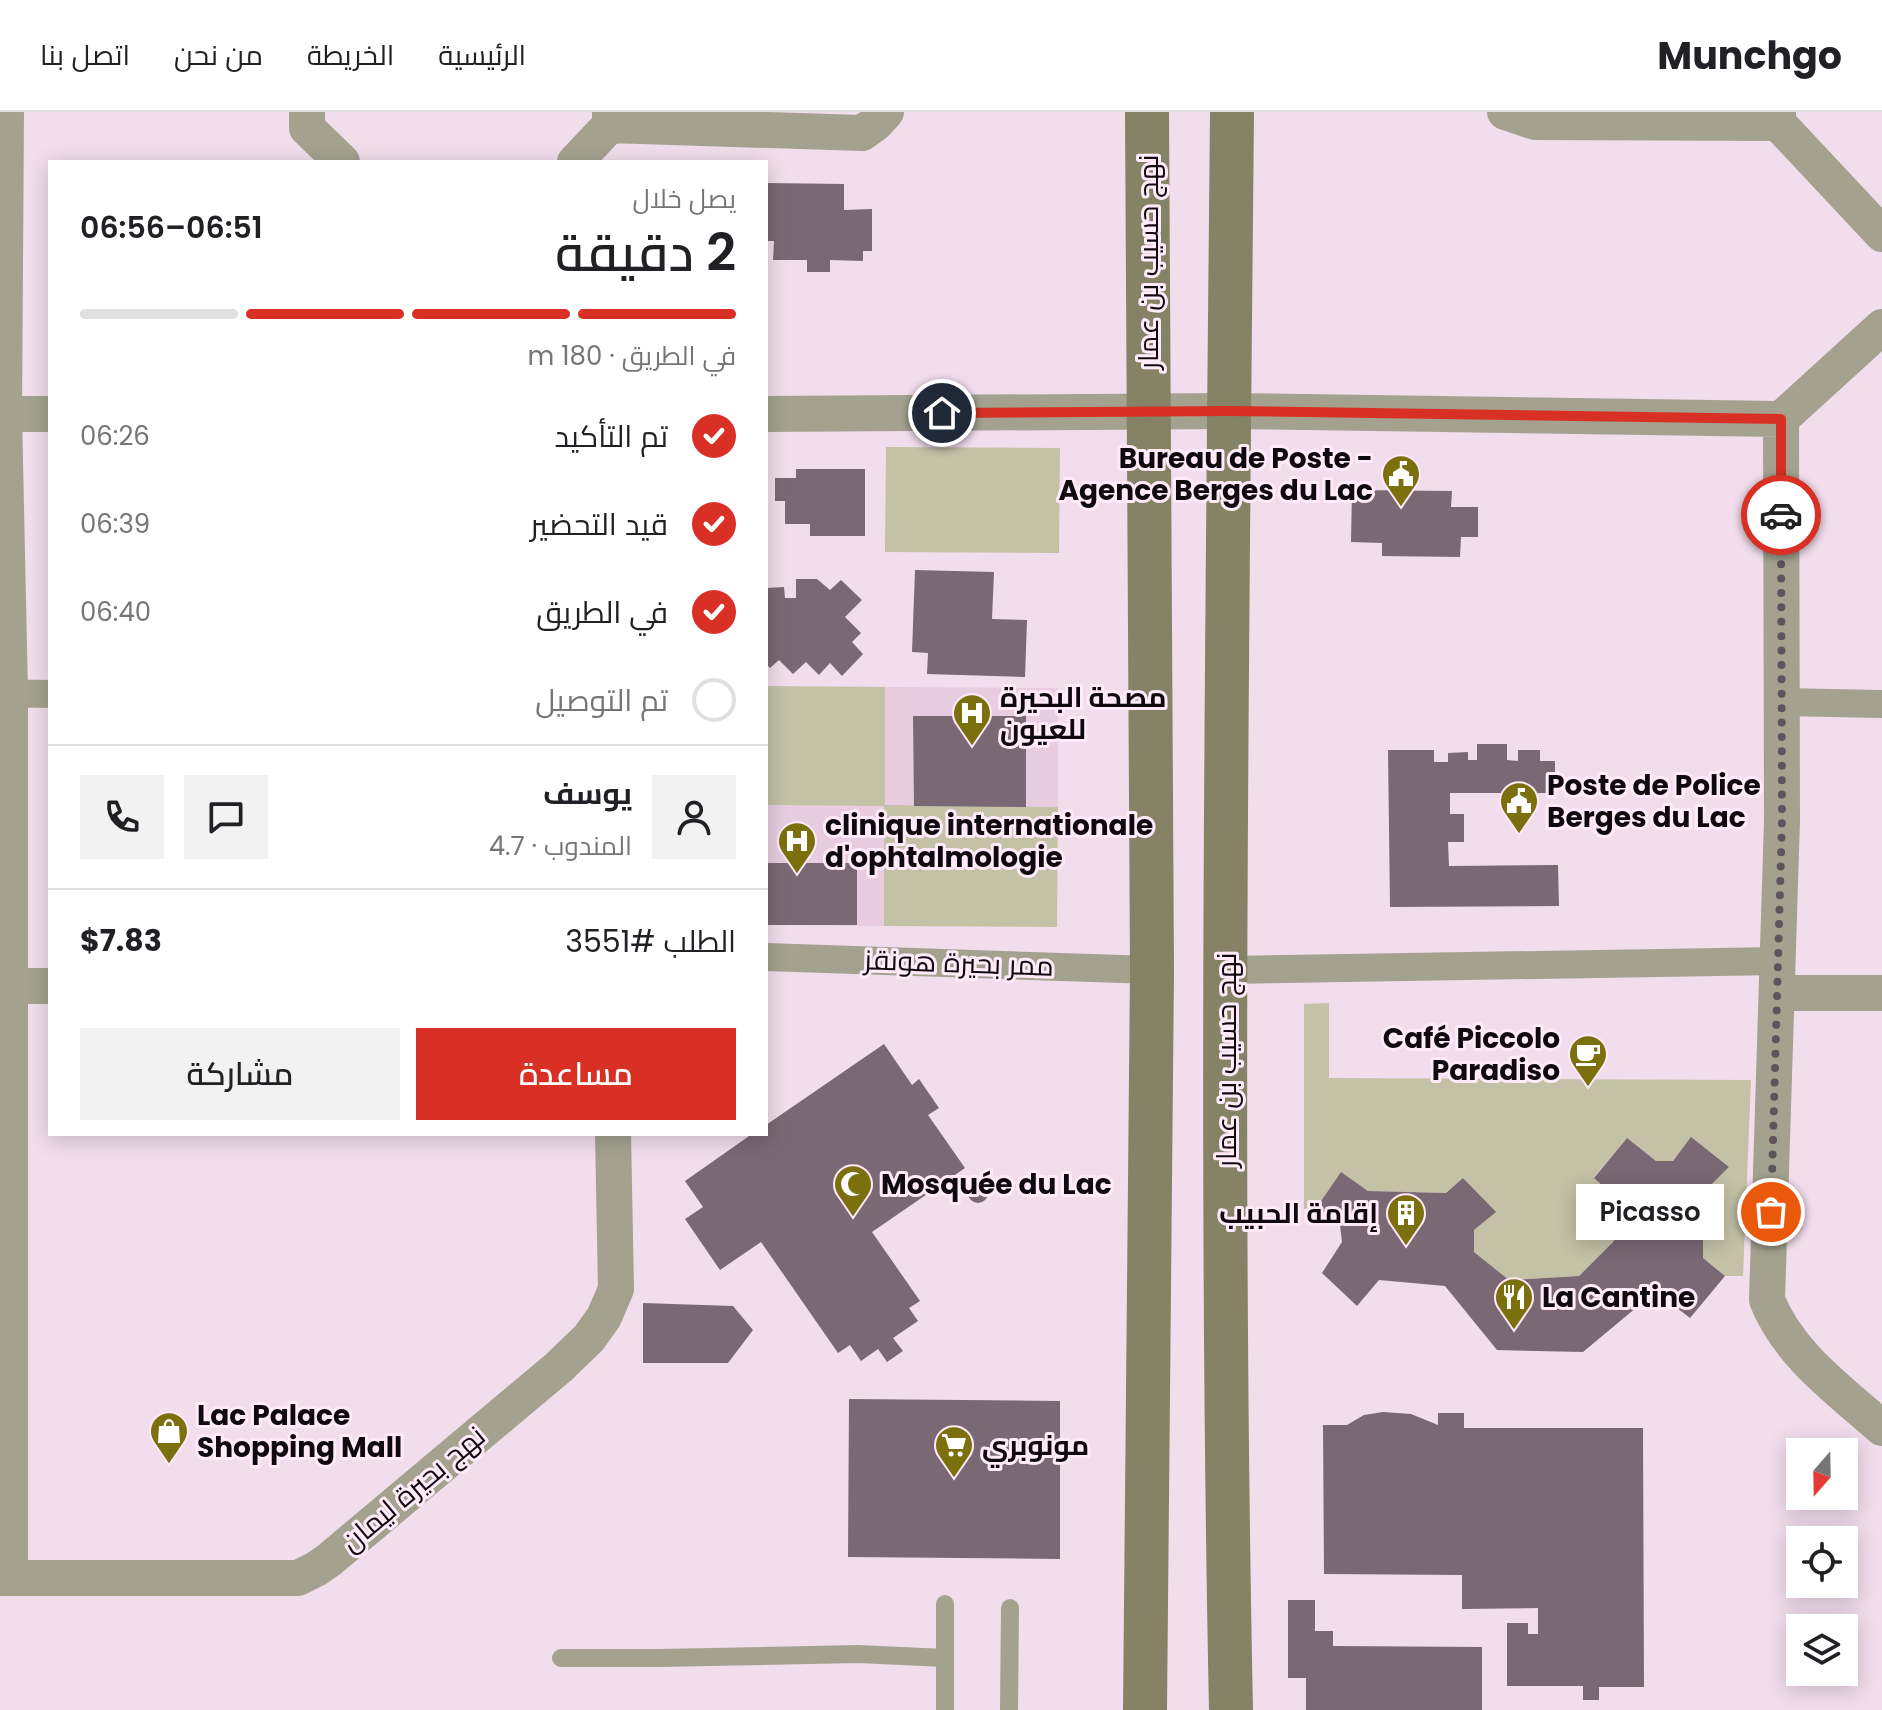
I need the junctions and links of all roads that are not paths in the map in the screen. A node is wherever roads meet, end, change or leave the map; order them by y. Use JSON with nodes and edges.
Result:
{"nodes":[{"id":1,"x":10,"y":112,"type":"edge"},
{"id":2,"x":307,"y":112,"type":"edge"},
{"id":3,"x":886,"y":112,"type":"edge"},
{"id":4,"x":1147,"y":112,"type":"edge"},
{"id":5,"x":1232,"y":112,"type":"edge"},
{"id":6,"x":1505,"y":112,"type":"edge"},
{"id":7,"x":610,"y":118,"type":"edge"},
{"id":8,"x":1778,"y":118,"type":"edge"},
{"id":9,"x":340,"y":160,"type":"edge"},
{"id":10,"x":577,"y":160,"type":"edge"},
{"id":11,"x":1882,"y":234,"type":"edge"},
{"id":12,"x":1882,"y":327,"type":"edge"},
{"id":13,"x":1229,"y":411,"type":"junction"},
{"id":14,"x":1149,"y":412,"type":"junction"},
{"id":15,"x":4,"y":414,"type":"edge"},
{"id":16,"x":48,"y":414,"type":"edge"},
{"id":17,"x":768,"y":414,"type":"edge"},
{"id":18,"x":1781,"y":419,"type":"junction"},
{"id":19,"x":7,"y":693,"type":"edge"},
{"id":20,"x":48,"y":694,"type":"edge"},
{"id":21,"x":1781,"y":702,"type":"junction"},
{"id":22,"x":1882,"y":704,"type":"edge"},
{"id":23,"x":768,"y":957,"type":"edge"},
{"id":24,"x":1152,"y":970,"type":"junction"},
{"id":25,"x":1227,"y":970,"type":"junction"},
{"id":26,"x":1778,"y":977,"type":"junction"},
{"id":27,"x":7,"y":986,"type":"edge"},
{"id":28,"x":48,"y":986,"type":"edge"},
{"id":29,"x":1882,"y":993,"type":"edge"},
{"id":30,"x":613,"y":1136,"type":"edge"},
{"id":31,"x":1882,"y":1428,"type":"edge"},
{"id":32,"x":7,"y":1578,"type":"edge"},
{"id":33,"x":945,"y":1604,"type":"dead end"},
{"id":34,"x":1010,"y":1608,"type":"dead end"},
{"id":35,"x":561,"y":1658,"type":"dead end"},
{"id":36,"x":945,"y":1658,"type":"junction"},
{"id":37,"x":945,"y":1710,"type":"edge"},
{"id":38,"x":1009,"y":1710,"type":"edge"},
{"id":39,"x":1145,"y":1710,"type":"edge"},
{"id":40,"x":1231,"y":1710,"type":"edge"}],
"edges":[{"from":1,"to":15,"type":"street"},
{"from":2,"to":9,"type":"street"},
{"from":3,"to":7,"type":"street"},
{"from":4,"to":14,"type":"main road","name":"نهج حسيب بن عمار"},
{"from":5,"to":13,"type":"main road","name":"نهج حسيب بن عمار"},
{"from":6,"to":8,"type":"street"},
{"from":7,"to":10,"type":"street"},
{"from":8,"to":11,"type":"street"},
{"from":12,"to":18,"type":"street"},
{"from":13,"to":14,"type":"street"},
{"from":13,"to":18,"type":"street"},
{"from":13,"to":25,"type":"main road","name":"نهج حسيب بن عمار"},
{"from":14,"to":17,"type":"street"},
{"from":14,"to":24,"type":"main road","name":"نهج حسيب بن عمار"},
{"from":15,"to":16,"type":"street"},
{"from":15,"to":19,"type":"street"},
{"from":18,"to":21,"type":"street"},
{"from":19,"to":20,"type":"street"},
{"from":19,"to":27,"type":"street"},
{"from":21,"to":22,"type":"street"},
{"from":21,"to":26,"type":"street"},
{"from":23,"to":24,"type":"street","name":"ممر بحيرة هونقز"},
{"from":24,"to":39,"type":"main road","name":"نهج حسيب بن عمار"},
{"from":25,"to":26,"type":"street"},
{"from":25,"to":40,"type":"main road","name":"نهج حسيب بن عمار"},
{"from":26,"to":29,"type":"street"},
{"from":26,"to":31,"type":"street"},
{"from":27,"to":28,"type":"street"},
{"from":27,"to":32,"type":"street"},
{"from":30,"to":32,"type":"street","name":"نهج بحيرة ليمان"},
{"from":33,"to":36,"type":"lane"},
{"from":34,"to":38,"type":"lane"},
{"from":35,"to":36,"type":"lane"},
{"from":36,"to":37,"type":"lane"}]}
